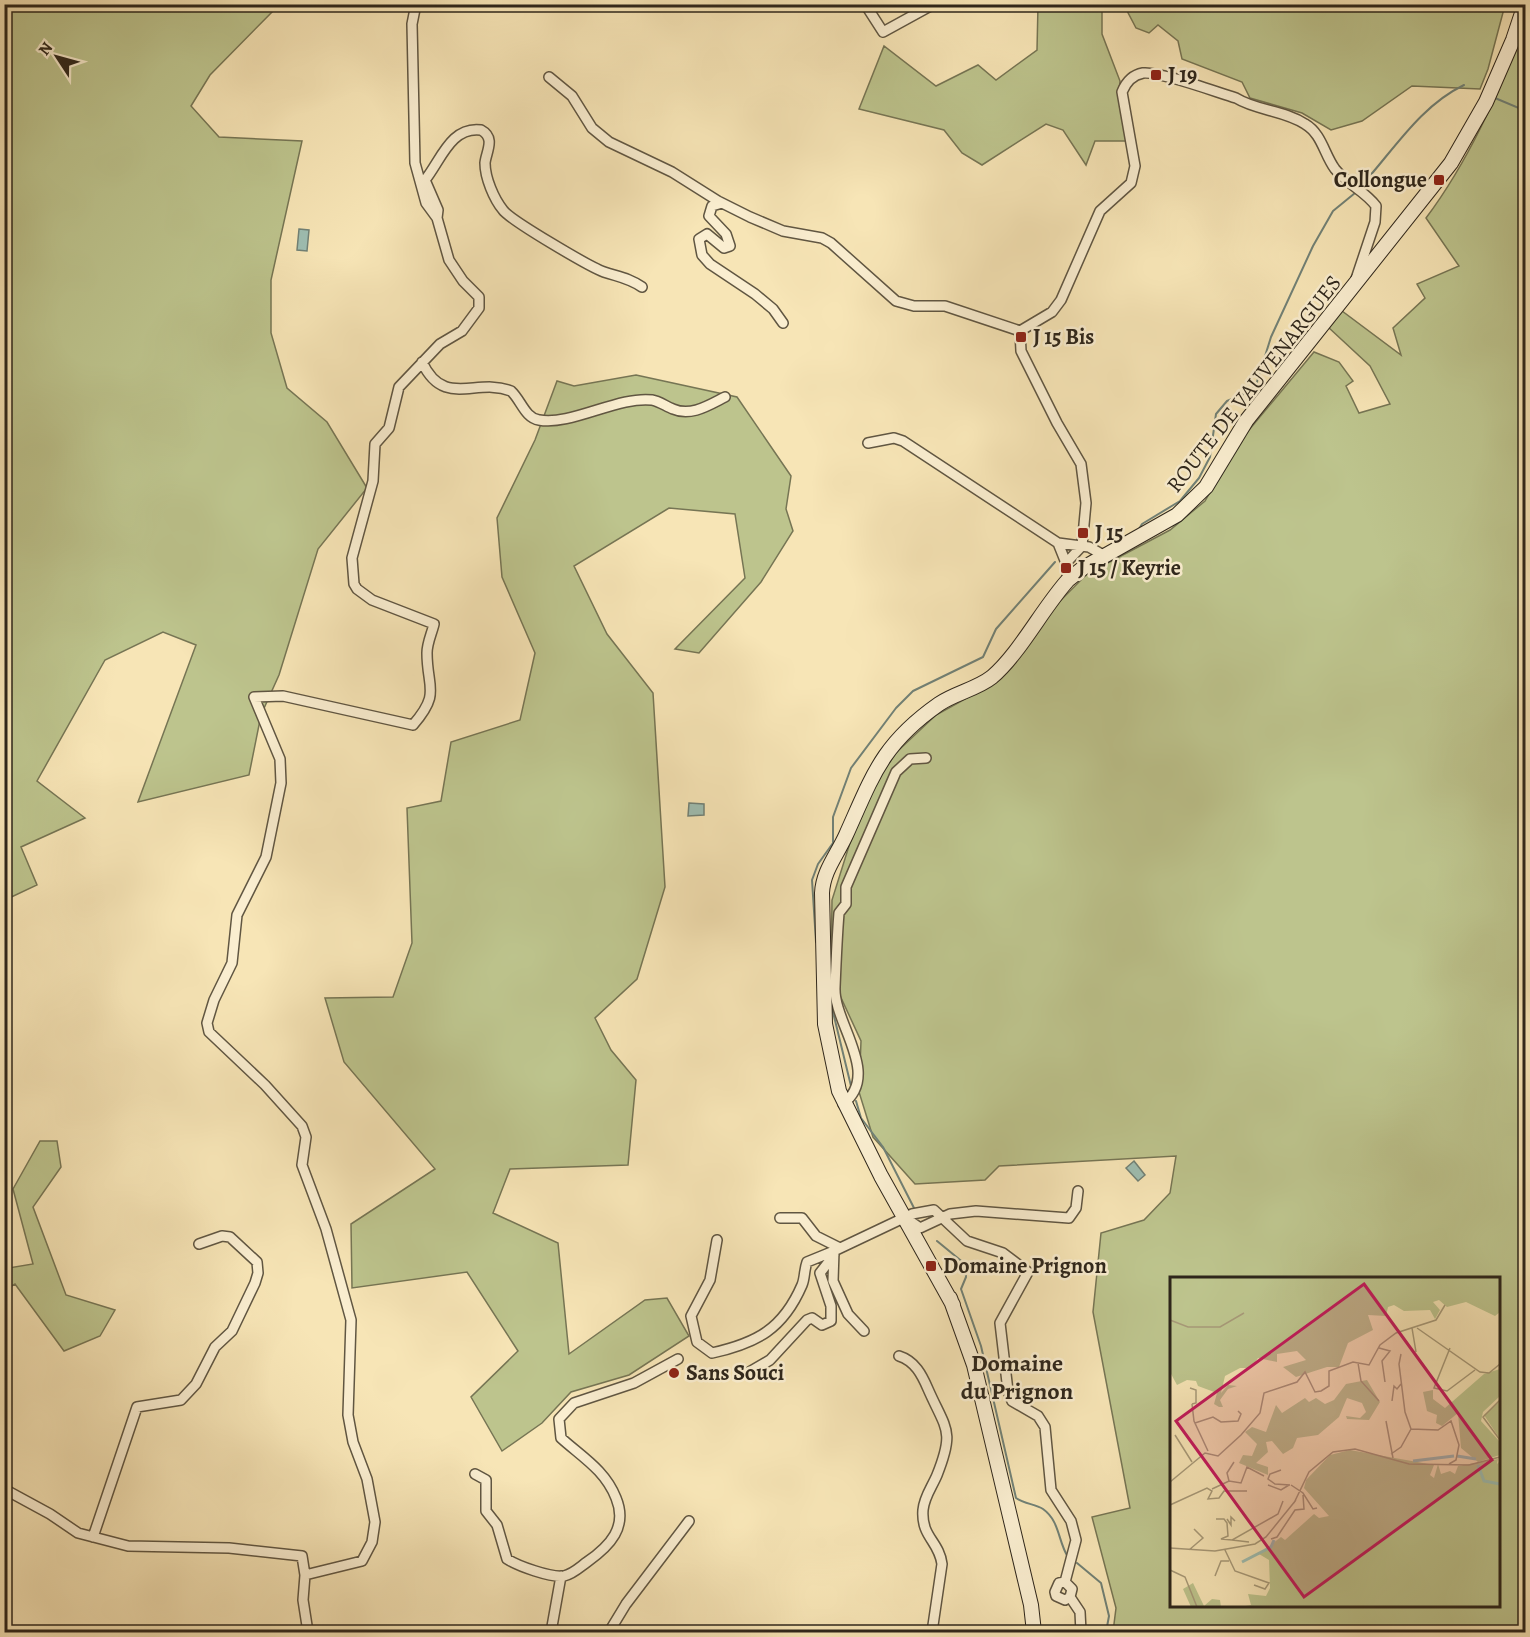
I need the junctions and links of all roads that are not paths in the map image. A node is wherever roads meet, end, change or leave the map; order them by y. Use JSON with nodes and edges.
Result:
{"nodes":[{"id":1,"x":416,"y":4,"type":"edge"},
{"id":2,"x":865,"y":4,"type":"edge"},
{"id":3,"x":934,"y":4,"type":"edge"},
{"id":4,"x":1525,"y":4,"type":"edge"},
{"id":5,"x":549,"y":77,"type":"dead end"},
{"id":6,"x":722,"y":203,"type":"junction"},
{"id":7,"x":437,"y":218,"type":"junction"},
{"id":8,"x":1368,"y":262,"type":"junction"},
{"id":9,"x":642,"y":287,"type":"dead end"},
{"id":10,"x":783,"y":323,"type":"dead end"},
{"id":11,"x":1020,"y":331,"type":"junction"},
{"id":12,"x":422,"y":362,"type":"junction"},
{"id":13,"x":725,"y":397,"type":"dead end"},
{"id":14,"x":868,"y":443,"type":"dead end"},
{"id":15,"x":1058,"y":543,"type":"junction"},
{"id":16,"x":1082,"y":546,"type":"junction"},
{"id":17,"x":1105,"y":556,"type":"junction"},
{"id":18,"x":1066,"y":563,"type":"junction"},
{"id":19,"x":1068,"y":580,"type":"junction"},
{"id":20,"x":926,"y":758,"type":"dead end"},
{"id":21,"x":829,"y":989,"type":"junction"},
{"id":22,"x":843,"y":1104,"type":"junction"},
{"id":23,"x":1078,"y":1191,"type":"dead end"},
{"id":24,"x":912,"y":1215,"type":"junction"},
{"id":25,"x":780,"y":1218,"type":"dead end"},
{"id":26,"x":944,"y":1218,"type":"junction"},
{"id":27,"x":923,"y":1227,"type":"junction"},
{"id":28,"x":717,"y":1240,"type":"dead end"},
{"id":29,"x":199,"y":1244,"type":"dead end"},
{"id":30,"x":836,"y":1251,"type":"junction"},
{"id":31,"x":953,"y":1305,"type":"junction"},
{"id":32,"x":864,"y":1331,"type":"dead end"},
{"id":33,"x":899,"y":1356,"type":"dead end"},
{"id":34,"x":678,"y":1359,"type":"dead end"},
{"id":35,"x":746,"y":1374,"type":"dead end"},
{"id":36,"x":475,"y":1474,"type":"dead end"},
{"id":37,"x":4,"y":1489,"type":"edge"},
{"id":38,"x":689,"y":1521,"type":"dead end"},
{"id":39,"x":93,"y":1537,"type":"junction"},
{"id":40,"x":305,"y":1575,"type":"junction"},
{"id":41,"x":561,"y":1576,"type":"junction"},
{"id":42,"x":1065,"y":1582,"type":"junction"},
{"id":43,"x":1070,"y":1597,"type":"junction"},
{"id":44,"x":308,"y":1632,"type":"edge"},
{"id":45,"x":551,"y":1632,"type":"edge"},
{"id":46,"x":609,"y":1632,"type":"edge"},
{"id":47,"x":932,"y":1632,"type":"edge"},
{"id":48,"x":1034,"y":1632,"type":"edge"},
{"id":49,"x":1081,"y":1632,"type":"edge"}],
"edges":[{"from":1,"to":7,"type":"street"},
{"from":2,"to":3,"type":"street"},
{"from":4,"to":8,"type":"main road","name":"ROUTE DE VAUVENARGUES"},
{"from":5,"to":6,"type":"street"},
{"from":6,"to":10,"type":"street"},
{"from":6,"to":11,"type":"street"},
{"from":7,"to":9,"type":"street"},
{"from":7,"to":12,"type":"street"},
{"from":8,"to":11,"type":"street"},
{"from":8,"to":17,"type":"main road","name":"ROUTE DE VAUVENARGUES"},
{"from":11,"to":16,"type":"street"},
{"from":12,"to":13,"type":"street"},
{"from":12,"to":40,"type":"street"},
{"from":14,"to":15,"type":"street"},
{"from":15,"to":16,"type":"street"},
{"from":15,"to":18,"type":"street"},
{"from":16,"to":17,"type":"street"},
{"from":16,"to":18,"type":"street"},
{"from":17,"to":19,"type":"main road","name":"ROUTE DE VAUVENARGUES"},
{"from":18,"to":19,"type":"street"},
{"from":19,"to":21,"type":"main road","name":"ROUTE DE VAUVENARGUES"},
{"from":20,"to":21,"type":"street"},
{"from":21,"to":22,"type":"main road","name":"ROUTE DE VAUVENARGUES"},
{"from":21,"to":22,"type":"street"},
{"from":22,"to":24,"type":"main road","name":"ROUTE DE VAUVENARGUES"},
{"from":23,"to":26,"type":"street"},
{"from":24,"to":26,"type":"street"},
{"from":24,"to":27,"type":"main road","name":"ROUTE DE VAUVENARGUES"},
{"from":24,"to":30,"type":"street"},
{"from":24,"to":31,"type":"main road","name":"ROUTE DE VAUVENARGUES"},
{"from":25,"to":30,"type":"street"},
{"from":26,"to":27,"type":"street"},
{"from":26,"to":42,"type":"street"},
{"from":27,"to":31,"type":"main road","name":"ROUTE DE VAUVENARGUES"},
{"from":28,"to":30,"type":"street"},
{"from":29,"to":39,"type":"street"},
{"from":30,"to":32,"type":"street"},
{"from":30,"to":35,"type":"street"},
{"from":31,"to":48,"type":"main road","name":"ROUTE DE VAUVENARGUES"},
{"from":33,"to":47,"type":"street"},
{"from":34,"to":41,"type":"street"},
{"from":36,"to":41,"type":"street"},
{"from":37,"to":39,"type":"street"},
{"from":38,"to":46,"type":"street"},
{"from":39,"to":40,"type":"street"},
{"from":40,"to":44,"type":"street"},
{"from":41,"to":45,"type":"street"},
{"from":42,"to":43,"type":"street"},
{"from":42,"to":43,"type":"street"},
{"from":43,"to":49,"type":"street"}]}
